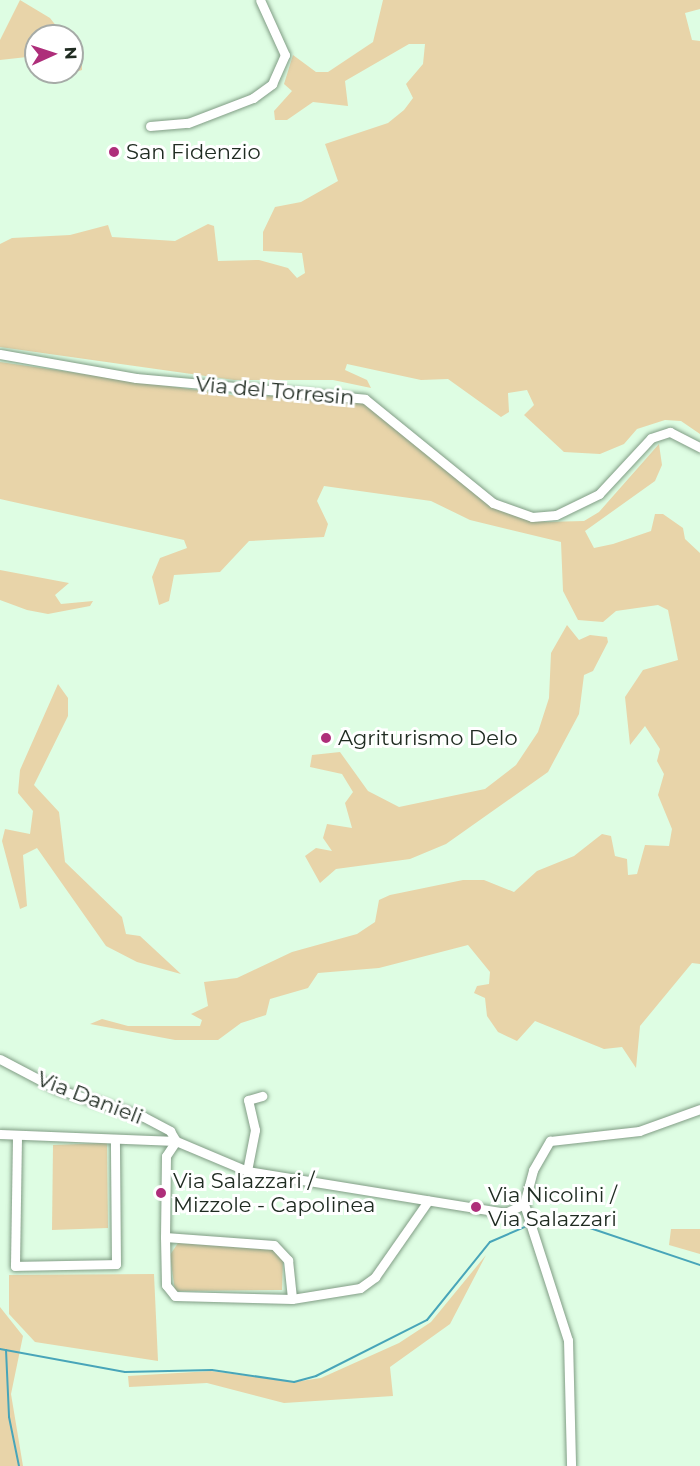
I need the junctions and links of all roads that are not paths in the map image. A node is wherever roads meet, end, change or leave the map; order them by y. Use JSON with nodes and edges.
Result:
{"nodes":[{"id":1,"x":260,"y":0,"type":"edge"},
{"id":2,"x":150,"y":126,"type":"dead end"},
{"id":3,"x":0,"y":354,"type":"edge"},
{"id":4,"x":700,"y":447,"type":"edge"},
{"id":5,"x":0,"y":1059,"type":"edge"},
{"id":6,"x":262,"y":1096,"type":"dead end"},
{"id":7,"x":700,"y":1109,"type":"edge"},
{"id":8,"x":0,"y":1134,"type":"edge"},
{"id":9,"x":17,"y":1137,"type":"junction"},
{"id":10,"x":115,"y":1139,"type":"junction"},
{"id":11,"x":176,"y":1142,"type":"junction"},
{"id":12,"x":247,"y":1171,"type":"junction"},
{"id":13,"x":428,"y":1201,"type":"junction"},
{"id":14,"x":526,"y":1207,"type":"junction"},
{"id":15,"x":165,"y":1237,"type":"junction"},
{"id":16,"x":291,"y":1299,"type":"junction"},
{"id":17,"x":571,"y":1466,"type":"edge"}],
"edges":[{"from":1,"to":2,"type":"street"},
{"from":3,"to":4,"type":"street","name":"Via del Torresin"},
{"from":5,"to":11,"type":"street","name":"Via Danieli"},
{"from":6,"to":12,"type":"street"},
{"from":7,"to":14,"type":"street"},
{"from":8,"to":9,"type":"street"},
{"from":9,"to":10,"type":"street"},
{"from":9,"to":10,"type":"street"},
{"from":10,"to":11,"type":"street"},
{"from":11,"to":12,"type":"street"},
{"from":11,"to":15,"type":"street"},
{"from":12,"to":13,"type":"street"},
{"from":13,"to":14,"type":"street"},
{"from":13,"to":16,"type":"street"},
{"from":14,"to":17,"type":"street"},
{"from":15,"to":16,"type":"street"},
{"from":15,"to":16,"type":"street"}]}
